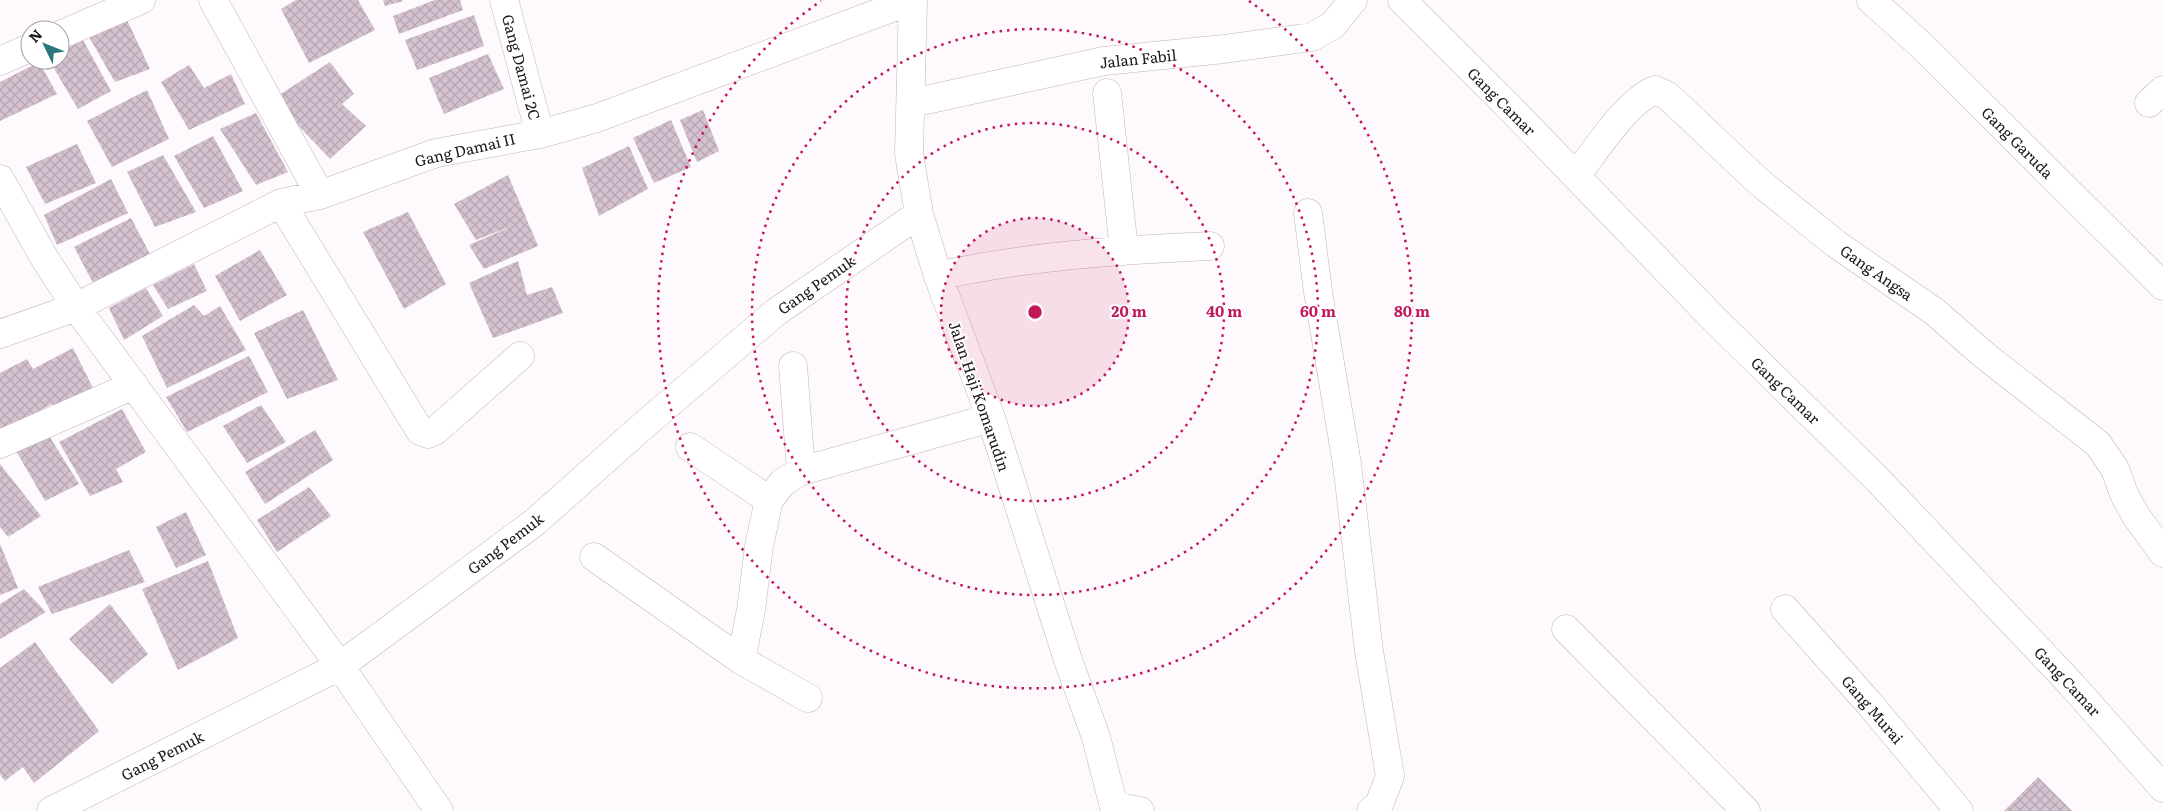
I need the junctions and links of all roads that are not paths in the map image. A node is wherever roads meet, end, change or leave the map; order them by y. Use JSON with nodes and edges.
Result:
{"nodes":[{"id":1,"x":141,"y":0,"type":"edge"},
{"id":2,"x":213,"y":0,"type":"edge"},
{"id":3,"x":504,"y":0,"type":"edge"},
{"id":4,"x":913,"y":0,"type":"edge"},
{"id":5,"x":1353,"y":0,"type":"edge"},
{"id":6,"x":1402,"y":0,"type":"edge"},
{"id":7,"x":1871,"y":0,"type":"edge"},
{"id":8,"x":70,"y":31,"type":"edge"},
{"id":9,"x":20,"y":52,"type":"edge"},
{"id":10,"x":0,"y":61,"type":"edge"},
{"id":11,"x":1107,"y":93,"type":"dead end"},
{"id":12,"x":912,"y":103,"type":"junction"},
{"id":13,"x":540,"y":134,"type":"junction"},
{"id":14,"x":1576,"y":176,"type":"junction"},
{"id":15,"x":0,"y":179,"type":"edge"},
{"id":16,"x":320,"y":195,"type":"junction"},
{"id":17,"x":281,"y":203,"type":"junction"},
{"id":18,"x":1308,"y":213,"type":"dead end"},
{"id":19,"x":918,"y":214,"type":"junction"},
{"id":20,"x":1210,"y":246,"type":"dead end"},
{"id":21,"x":1124,"y":250,"type":"junction"},
{"id":22,"x":938,"y":276,"type":"junction"},
{"id":23,"x":2163,"y":286,"type":"edge"},
{"id":24,"x":76,"y":307,"type":"junction"},
{"id":25,"x":0,"y":334,"type":"edge"},
{"id":26,"x":520,"y":356,"type":"dead end"},
{"id":27,"x":793,"y":366,"type":"dead end"},
{"id":28,"x":134,"y":386,"type":"junction"},
{"id":29,"x":991,"y":418,"type":"junction"},
{"id":30,"x":0,"y":444,"type":"edge"},
{"id":31,"x":690,"y":447,"type":"dead end"},
{"id":32,"x":801,"y":471,"type":"junction"},
{"id":33,"x":769,"y":500,"type":"junction"},
{"id":34,"x":2163,"y":553,"type":"edge"},
{"id":35,"x":594,"y":557,"type":"dead end"},
{"id":36,"x":1785,"y":609,"type":"dead end"},
{"id":37,"x":1566,"y":629,"type":"dead end"},
{"id":38,"x":741,"y":660,"type":"junction"},
{"id":39,"x":340,"y":666,"type":"junction"},
{"id":40,"x":808,"y":698,"type":"dead end"},
{"id":41,"x":2163,"y":788,"type":"edge"},
{"id":42,"x":1123,"y":809,"type":"edge"},
{"id":43,"x":51,"y":811,"type":"edge"},
{"id":44,"x":440,"y":811,"type":"edge"},
{"id":45,"x":1371,"y":811,"type":"edge"},
{"id":46,"x":1746,"y":811,"type":"edge"},
{"id":47,"x":1959,"y":811,"type":"edge"}],
"edges":[{"from":1,"to":8,"type":"street"},
{"from":2,"to":16,"type":"street"},
{"from":3,"to":13,"type":"street","name":"Gang Damai 2C"},
{"from":4,"to":12,"type":"street","name":"Jalan Haji Komarudin"},
{"from":4,"to":13,"type":"street","name":"Gang Damai II"},
{"from":5,"to":12,"type":"street","name":"Jalan Fabil"},
{"from":6,"to":14,"type":"street","name":"Gang Camar"},
{"from":7,"to":23,"type":"street","name":"Gang Garuda"},
{"from":9,"to":10,"type":"street"},
{"from":11,"to":21,"type":"street"},
{"from":12,"to":19,"type":"street","name":"Jalan Haji Komarudin"},
{"from":13,"to":16,"type":"street","name":"Gang Damai II"},
{"from":14,"to":34,"type":"street","name":"Gang Angsa"},
{"from":14,"to":41,"type":"street","name":"Gang Camar"},
{"from":15,"to":24,"type":"street"},
{"from":16,"to":17,"type":"street","name":"Gang Damai II"},
{"from":17,"to":24,"type":"street","name":"Gang Damai II"},
{"from":17,"to":26,"type":"street"},
{"from":18,"to":45,"type":"street"},
{"from":19,"to":22,"type":"street","name":"Jalan Haji Komarudin"},
{"from":19,"to":39,"type":"street","name":"Gang Pemuk"},
{"from":20,"to":21,"type":"street"},
{"from":21,"to":22,"type":"street"},
{"from":22,"to":29,"type":"street","name":"Jalan Haji Komarudin"},
{"from":24,"to":25,"type":"street","name":"Gang Damai II"},
{"from":24,"to":28,"type":"street"},
{"from":27,"to":32,"type":"street"},
{"from":28,"to":30,"type":"street"},
{"from":28,"to":39,"type":"street"},
{"from":29,"to":32,"type":"street"},
{"from":29,"to":42,"type":"street","name":"Jalan Haji Komarudin"},
{"from":31,"to":33,"type":"street"},
{"from":32,"to":33,"type":"street"},
{"from":33,"to":38,"type":"street"},
{"from":35,"to":38,"type":"street"},
{"from":36,"to":47,"type":"street","name":"Gang Murai"},
{"from":37,"to":46,"type":"street"},
{"from":38,"to":40,"type":"street"},
{"from":39,"to":43,"type":"street","name":"Gang Pemuk"},
{"from":39,"to":44,"type":"street"}]}
